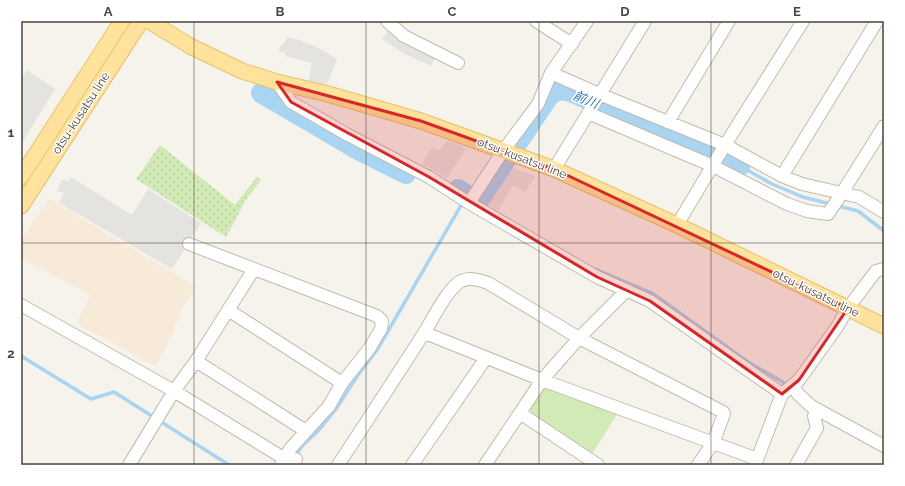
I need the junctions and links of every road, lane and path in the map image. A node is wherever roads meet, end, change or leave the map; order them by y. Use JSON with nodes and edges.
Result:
{"nodes":[{"id":1,"x":122,"y":21,"type":"edge"},
{"id":2,"x":141,"y":21,"type":"edge"},
{"id":3,"x":149,"y":21,"type":"edge"},
{"id":4,"x":387,"y":21,"type":"edge"},
{"id":5,"x":536,"y":21,"type":"edge"},
{"id":6,"x":587,"y":21,"type":"edge"},
{"id":7,"x":645,"y":21,"type":"edge"},
{"id":8,"x":729,"y":21,"type":"edge"},
{"id":9,"x":803,"y":21,"type":"edge"},
{"id":10,"x":877,"y":21,"type":"edge"},
{"id":11,"x":572,"y":44,"type":"junction"},
{"id":12,"x":458,"y":63,"type":"dead end"},
{"id":13,"x":551,"y":73,"type":"junction"},
{"id":14,"x":277,"y":82,"type":"junction"},
{"id":15,"x":594,"y":104,"type":"junction"},
{"id":16,"x":668,"y":122,"type":"junction"},
{"id":17,"x":884,"y":126,"type":"edge"},
{"id":18,"x":725,"y":145,"type":"junction"},
{"id":19,"x":503,"y":150,"type":"junction"},
{"id":20,"x":713,"y":166,"type":"junction"},
{"id":21,"x":554,"y":169,"type":"junction"},
{"id":22,"x":782,"y":176,"type":"junction"},
{"id":23,"x":21,"y":178,"type":"edge"},
{"id":24,"x":842,"y":193,"type":"junction"},
{"id":25,"x":469,"y":203,"type":"junction"},
{"id":26,"x":21,"y":206,"type":"edge"},
{"id":27,"x":884,"y":212,"type":"edge"},
{"id":28,"x":677,"y":225,"type":"junction"},
{"id":29,"x":189,"y":244,"type":"dead end"},
{"id":30,"x":254,"y":269,"type":"junction"},
{"id":31,"x":884,"y":269,"type":"edge"},
{"id":32,"x":627,"y":290,"type":"junction"},
{"id":33,"x":21,"y":305,"type":"edge"},
{"id":34,"x":848,"y":308,"type":"junction"},
{"id":35,"x":228,"y":310,"type":"junction"},
{"id":36,"x":884,"y":326,"type":"edge"},
{"id":37,"x":425,"y":333,"type":"junction"},
{"id":38,"x":579,"y":338,"type":"junction"},
{"id":39,"x":486,"y":358,"type":"junction"},
{"id":40,"x":196,"y":361,"type":"junction"},
{"id":41,"x":542,"y":380,"type":"junction"},
{"id":42,"x":342,"y":383,"type":"junction"},
{"id":43,"x":793,"y":384,"type":"junction"},
{"id":44,"x":174,"y":391,"type":"junction"},
{"id":45,"x":782,"y":394,"type":"junction"},
{"id":46,"x":817,"y":409,"type":"junction"},
{"id":47,"x":520,"y":413,"type":"junction"},
{"id":48,"x":306,"y":431,"type":"junction"},
{"id":49,"x":714,"y":443,"type":"junction"},
{"id":50,"x":884,"y":446,"type":"edge"},
{"id":51,"x":289,"y":462,"type":"edge"},
{"id":52,"x":756,"y":462,"type":"edge"},
{"id":53,"x":489,"y":464,"type":"edge"},
{"id":54,"x":129,"y":465,"type":"edge"},
{"id":55,"x":338,"y":465,"type":"edge"},
{"id":56,"x":412,"y":465,"type":"edge"},
{"id":57,"x":598,"y":465,"type":"edge"},
{"id":58,"x":698,"y":465,"type":"edge"},
{"id":59,"x":796,"y":465,"type":"edge"}],
"edges":[{"from":1,"to":23,"type":"main road","name":"otsu-kusatsu line"},
{"from":2,"to":26,"type":"main road","name":"otsu-kusatsu line"},
{"from":3,"to":14,"type":"main road","name":"otsu-kusatsu line"},
{"from":4,"to":12,"type":"street"},
{"from":5,"to":11,"type":"street"},
{"from":6,"to":11,"type":"street"},
{"from":7,"to":15,"type":"street"},
{"from":8,"to":16,"type":"street"},
{"from":9,"to":18,"type":"street"},
{"from":10,"to":22,"type":"street"},
{"from":11,"to":13,"type":"street"},
{"from":13,"to":15,"type":"street"},
{"from":13,"to":19,"type":"street"},
{"from":14,"to":19,"type":"main road","name":"otsu-kusatsu line"},
{"from":14,"to":25,"type":"street"},
{"from":15,"to":16,"type":"street"},
{"from":15,"to":20,"type":"street"},
{"from":15,"to":21,"type":"street"},
{"from":16,"to":18,"type":"street"},
{"from":17,"to":24,"type":"street"},
{"from":18,"to":20,"type":"street"},
{"from":18,"to":22,"type":"street"},
{"from":19,"to":21,"type":"main road","name":"otsu-kusatsu line"},
{"from":19,"to":25,"type":"street"},
{"from":20,"to":24,"type":"street"},
{"from":20,"to":28,"type":"street"},
{"from":21,"to":28,"type":"main road","name":"otsu-kusatsu line"},
{"from":22,"to":24,"type":"street"},
{"from":24,"to":27,"type":"street"},
{"from":25,"to":32,"type":"street"},
{"from":28,"to":34,"type":"main road","name":"otsu-kusatsu line"},
{"from":29,"to":30,"type":"street"},
{"from":30,"to":35,"type":"street"},
{"from":30,"to":42,"type":"street"},
{"from":31,"to":34,"type":"street"},
{"from":32,"to":38,"type":"street"},
{"from":32,"to":45,"type":"street"},
{"from":33,"to":44,"type":"street"},
{"from":34,"to":36,"type":"main road","name":"otsu-kusatsu line"},
{"from":34,"to":43,"type":"street"},
{"from":35,"to":40,"type":"street"},
{"from":35,"to":42,"type":"street"},
{"from":37,"to":38,"type":"street"},
{"from":37,"to":39,"type":"street"},
{"from":37,"to":55,"type":"street"},
{"from":38,"to":41,"type":"street"},
{"from":38,"to":49,"type":"street"},
{"from":39,"to":41,"type":"street"},
{"from":39,"to":56,"type":"street"},
{"from":40,"to":44,"type":"street"},
{"from":40,"to":48,"type":"street"},
{"from":41,"to":47,"type":"street"},
{"from":41,"to":49,"type":"street"},
{"from":42,"to":48,"type":"street"},
{"from":43,"to":45,"type":"street"},
{"from":43,"to":46,"type":"street"},
{"from":44,"to":51,"type":"street"},
{"from":44,"to":54,"type":"street"},
{"from":45,"to":52,"type":"street"},
{"from":46,"to":50,"type":"street"},
{"from":46,"to":59,"type":"street"},
{"from":47,"to":53,"type":"street"},
{"from":47,"to":57,"type":"street"},
{"from":48,"to":51,"type":"street"},
{"from":49,"to":52,"type":"street"},
{"from":49,"to":58,"type":"street"}]}
